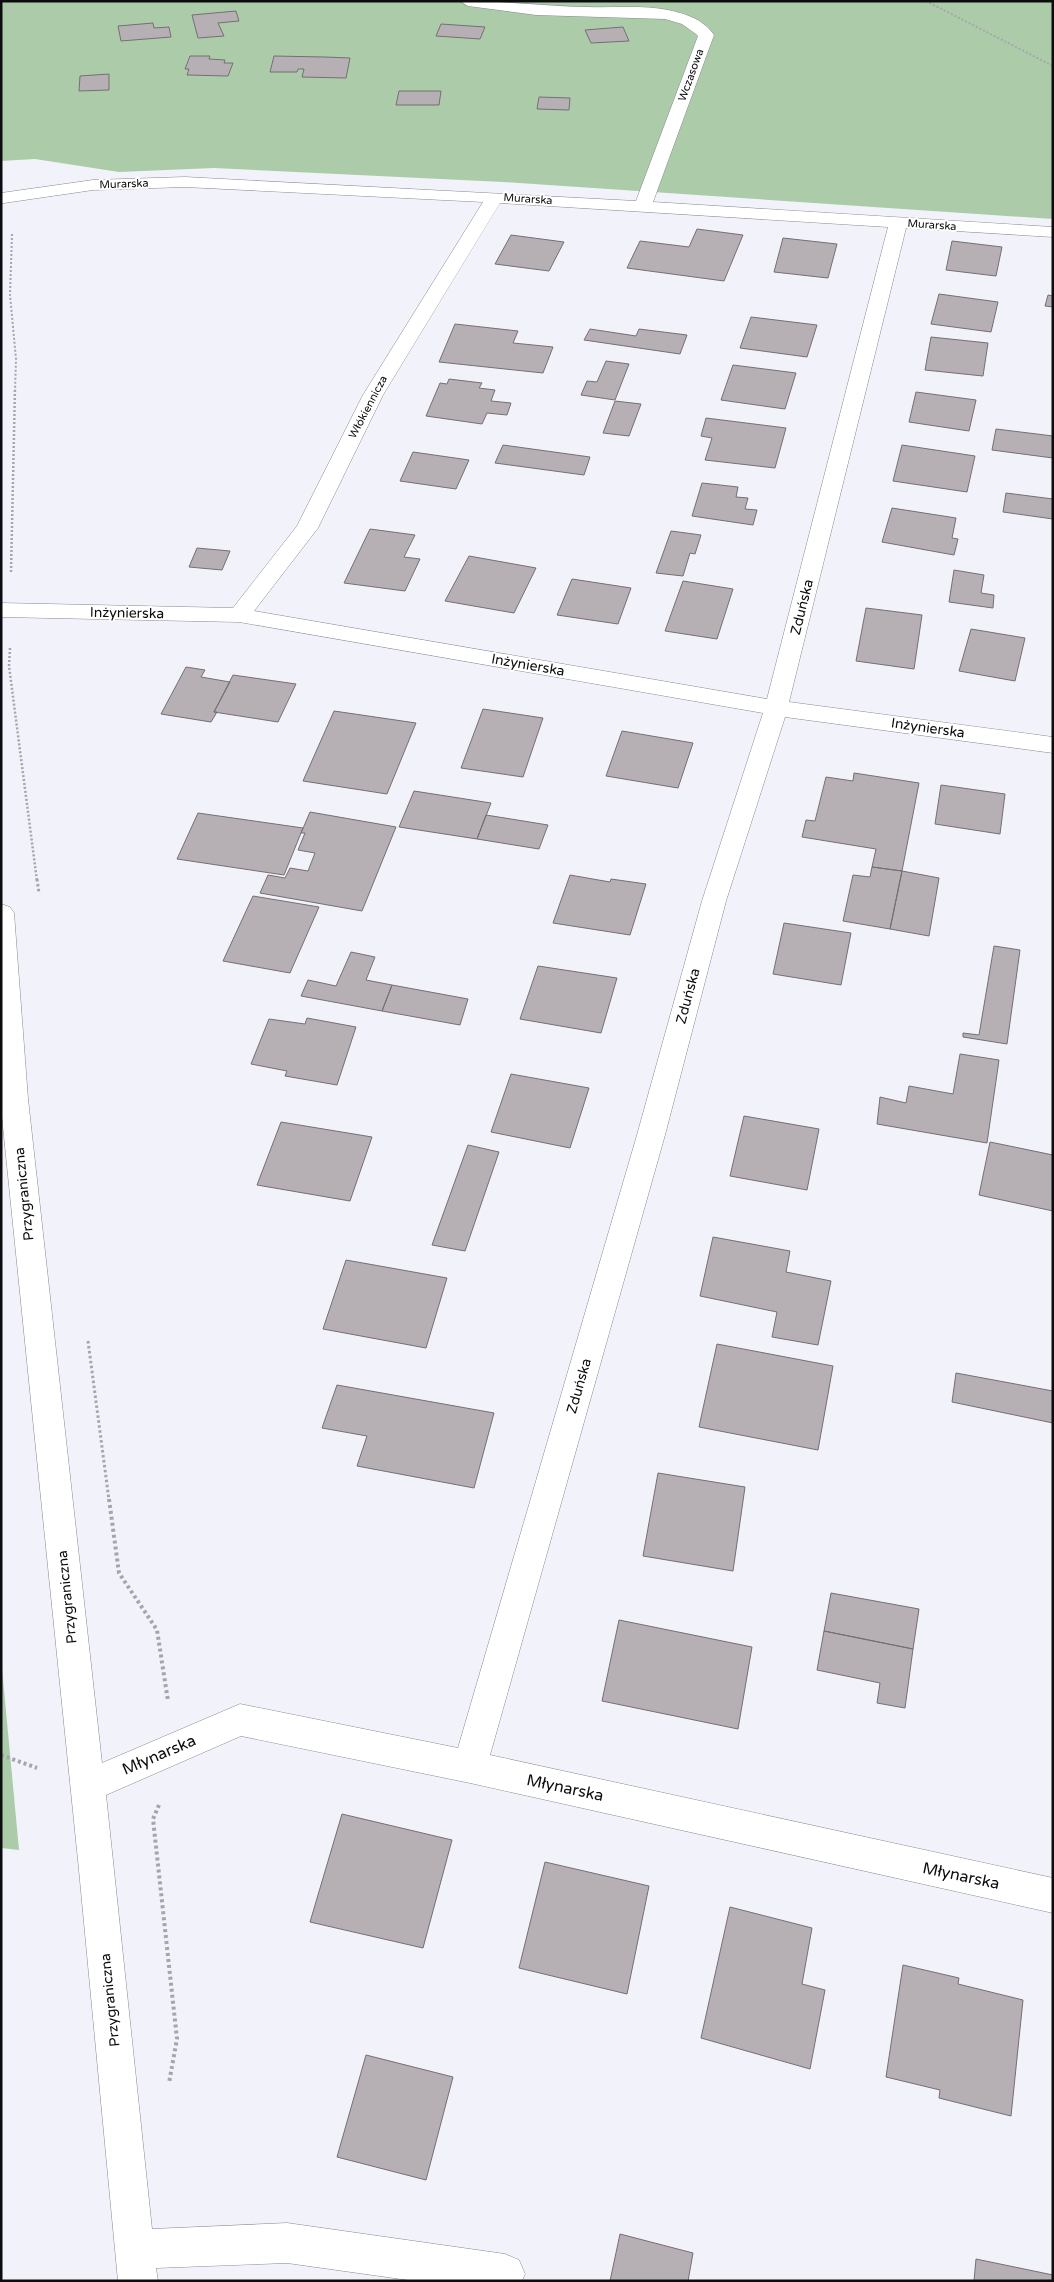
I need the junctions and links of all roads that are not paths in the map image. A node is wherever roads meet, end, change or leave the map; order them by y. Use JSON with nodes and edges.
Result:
{"nodes":[{"id":1,"x":468,"y":1,"type":"edge"},
{"id":2,"x":495,"y":197,"type":"junction"},
{"id":3,"x":2,"y":202,"type":"edge"},
{"id":4,"x":643,"y":206,"type":"junction"},
{"id":5,"x":898,"y":223,"type":"junction"},
{"id":6,"x":1053,"y":232,"type":"edge"},
{"id":7,"x":6,"y":610,"type":"edge"},
{"id":8,"x":239,"y":615,"type":"junction"},
{"id":9,"x":776,"y":708,"type":"junction"},
{"id":10,"x":1053,"y":745,"type":"edge"},
{"id":11,"x":1,"y":913,"type":"edge"},
{"id":12,"x":470,"y":1768,"type":"junction"},
{"id":13,"x":87,"y":1786,"type":"junction"},
{"id":14,"x":1053,"y":1896,"type":"edge"},
{"id":15,"x":136,"y":2265,"type":"edge"},
{"id":16,"x":505,"y":2274,"type":"dead end"}],
"edges":[{"from":1,"to":4,"type":"street","name":"Wczasowa"},
{"from":2,"to":3,"type":"street","name":"Murarska"},
{"from":2,"to":4,"type":"street","name":"Murarska"},
{"from":2,"to":8,"type":"street","name":"Włókiennicza"},
{"from":4,"to":5,"type":"street","name":"Murarska"},
{"from":5,"to":6,"type":"street","name":"Murarska"},
{"from":5,"to":9,"type":"street","name":"Zduńska"},
{"from":7,"to":8,"type":"street","name":"Inżynierska"},
{"from":8,"to":9,"type":"street","name":"Inżynierska"},
{"from":9,"to":10,"type":"street","name":"Inżynierska"},
{"from":9,"to":12,"type":"street","name":"Zduńska"},
{"from":11,"to":13,"type":"street","name":"Przygraniczna"},
{"from":12,"to":13,"type":"street","name":"Młynarska"},
{"from":12,"to":14,"type":"street","name":"Młynarska"},
{"from":13,"to":15,"type":"street","name":"Przygraniczna"},
{"from":15,"to":16,"type":"street"}]}
